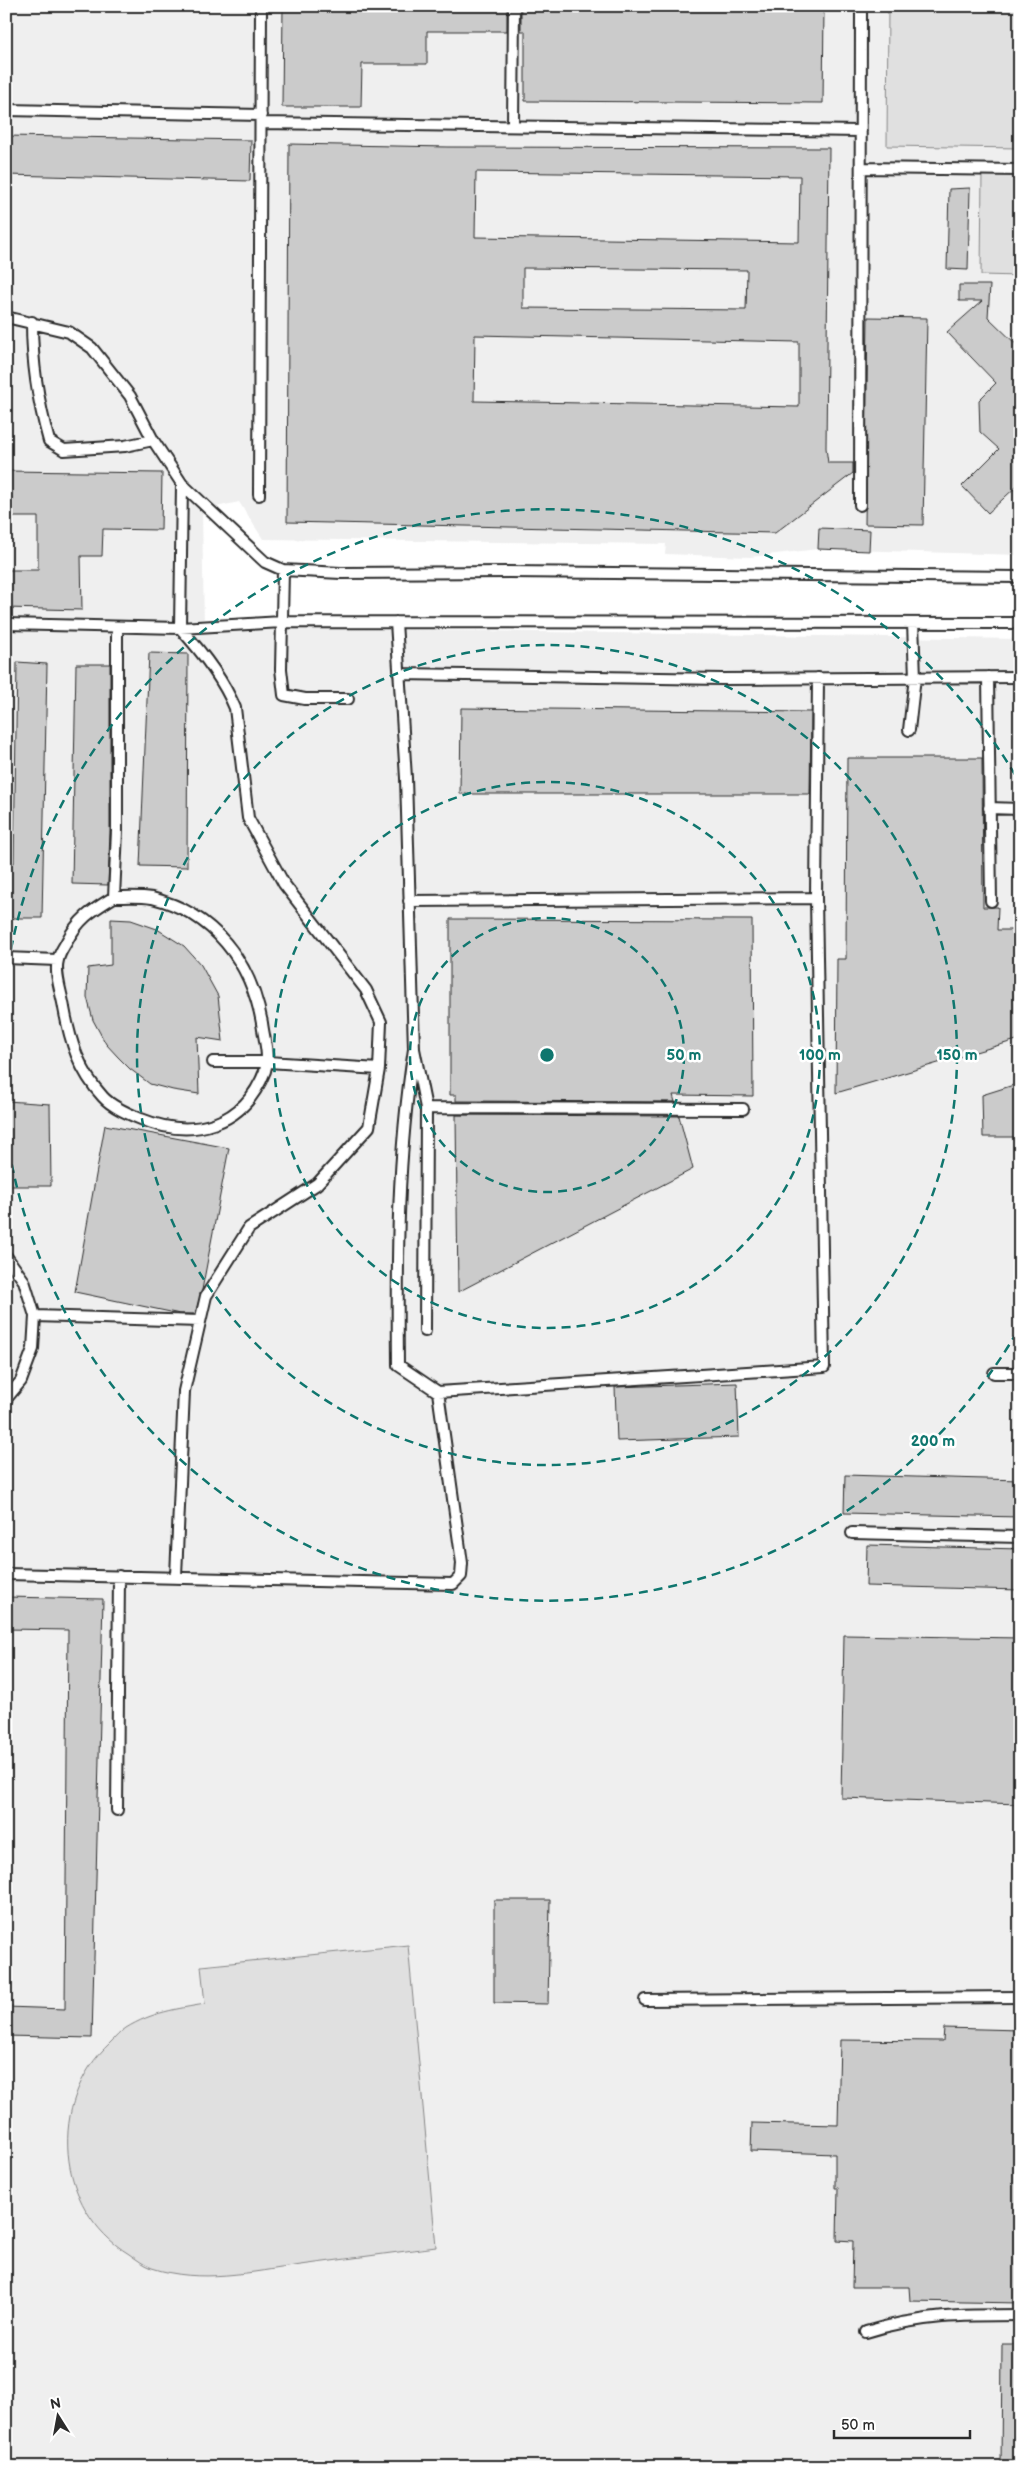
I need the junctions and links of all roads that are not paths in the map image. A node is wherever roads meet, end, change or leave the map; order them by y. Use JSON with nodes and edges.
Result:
{"nodes":[{"id":1,"x":261,"y":6,"type":"edge"},
{"id":2,"x":514,"y":6,"type":"edge"},
{"id":3,"x":861,"y":6,"type":"edge"},
{"id":4,"x":6,"y":110,"type":"edge"},
{"id":5,"x":261,"y":119,"type":"junction"},
{"id":6,"x":513,"y":126,"type":"junction"},
{"id":7,"x":861,"y":131,"type":"junction"},
{"id":8,"x":861,"y":168,"type":"junction"},
{"id":9,"x":1020,"y":170,"type":"edge"},
{"id":10,"x":6,"y":316,"type":"edge"},
{"id":11,"x":32,"y":322,"type":"junction"},
{"id":12,"x":153,"y":440,"type":"junction"},
{"id":13,"x":182,"y":484,"type":"junction"},
{"id":14,"x":259,"y":495,"type":"dead end"},
{"id":15,"x":860,"y":505,"type":"dead end"},
{"id":16,"x":283,"y":570,"type":"junction"},
{"id":17,"x":1020,"y":577,"type":"edge"},
{"id":18,"x":282,"y":622,"type":"junction"},
{"id":19,"x":396,"y":622,"type":"junction"},
{"id":20,"x":913,"y":623,"type":"junction"},
{"id":21,"x":1020,"y":623,"type":"edge"},
{"id":22,"x":6,"y":624,"type":"edge"},
{"id":23,"x":117,"y":628,"type":"junction"},
{"id":24,"x":180,"y":628,"type":"junction"},
{"id":25,"x":399,"y":674,"type":"junction"},
{"id":26,"x":914,"y":677,"type":"junction"},
{"id":27,"x":988,"y":677,"type":"junction"},
{"id":28,"x":1020,"y":677,"type":"edge"},
{"id":29,"x":818,"y":678,"type":"junction"},
{"id":30,"x":348,"y":699,"type":"dead end"},
{"id":31,"x":909,"y":730,"type":"dead end"},
{"id":32,"x":989,"y":808,"type":"junction"},
{"id":33,"x":1020,"y":809,"type":"edge"},
{"id":34,"x":114,"y":897,"type":"junction"},
{"id":35,"x":816,"y":898,"type":"junction"},
{"id":36,"x":410,"y":901,"type":"junction"},
{"id":37,"x":991,"y":901,"type":"dead end"},
{"id":38,"x":6,"y":958,"type":"edge"},
{"id":39,"x":57,"y":960,"type":"junction"},
{"id":40,"x":414,"y":1049,"type":"junction"},
{"id":41,"x":213,"y":1062,"type":"dead end"},
{"id":42,"x":268,"y":1062,"type":"junction"},
{"id":43,"x":379,"y":1069,"type":"junction"},
{"id":44,"x":426,"y":1108,"type":"junction"},
{"id":45,"x":743,"y":1109,"type":"dead end"},
{"id":46,"x":6,"y":1256,"type":"edge"},
{"id":47,"x":35,"y":1316,"type":"junction"},
{"id":48,"x":200,"y":1321,"type":"junction"},
{"id":49,"x":425,"y":1331,"type":"dead end"},
{"id":50,"x":994,"y":1372,"type":"dead end"},
{"id":51,"x":1020,"y":1373,"type":"edge"},
{"id":52,"x":438,"y":1392,"type":"junction"},
{"id":53,"x":6,"y":1399,"type":"edge"},
{"id":54,"x":852,"y":1533,"type":"dead end"},
{"id":55,"x":1020,"y":1537,"type":"edge"},
{"id":56,"x":6,"y":1574,"type":"edge"},
{"id":57,"x":119,"y":1576,"type":"junction"},
{"id":58,"x":176,"y":1576,"type":"junction"},
{"id":59,"x":117,"y":1810,"type":"dead end"},
{"id":60,"x":1020,"y":1997,"type":"edge"},
{"id":61,"x":646,"y":2000,"type":"dead end"},
{"id":62,"x":1020,"y":2315,"type":"edge"},
{"id":63,"x":866,"y":2332,"type":"dead end"}],
"edges":[{"from":1,"to":5,"type":"lane"},
{"from":2,"to":6,"type":"lane"},
{"from":3,"to":7,"type":"lane"},
{"from":4,"to":5,"type":"lane"},
{"from":5,"to":6,"type":"lane"},
{"from":5,"to":14,"type":"lane"},
{"from":6,"to":7,"type":"lane"},
{"from":7,"to":8,"type":"lane"},
{"from":8,"to":9,"type":"lane"},
{"from":8,"to":15,"type":"lane"},
{"from":10,"to":11,"type":"lane"},
{"from":11,"to":12,"type":"lane"},
{"from":11,"to":12,"type":"lane"},
{"from":12,"to":13,"type":"lane"},
{"from":13,"to":16,"type":"lane"},
{"from":13,"to":24,"type":"lane"},
{"from":16,"to":17,"type":"lane"},
{"from":16,"to":18,"type":"lane"},
{"from":18,"to":19,"type":"lane"},
{"from":18,"to":24,"type":"lane"},
{"from":18,"to":30,"type":"lane"},
{"from":19,"to":20,"type":"lane"},
{"from":19,"to":25,"type":"lane"},
{"from":20,"to":21,"type":"lane"},
{"from":20,"to":26,"type":"lane"},
{"from":22,"to":23,"type":"lane"},
{"from":23,"to":24,"type":"lane"},
{"from":23,"to":34,"type":"lane"},
{"from":24,"to":43,"type":"lane"},
{"from":25,"to":29,"type":"lane"},
{"from":25,"to":36,"type":"lane"},
{"from":26,"to":27,"type":"lane"},
{"from":26,"to":29,"type":"lane"},
{"from":26,"to":31,"type":"lane"},
{"from":27,"to":28,"type":"lane"},
{"from":27,"to":32,"type":"lane"},
{"from":29,"to":35,"type":"lane"},
{"from":32,"to":33,"type":"lane"},
{"from":32,"to":37,"type":"lane"},
{"from":34,"to":39,"type":"lane"},
{"from":34,"to":42,"type":"lane"},
{"from":35,"to":36,"type":"lane"},
{"from":35,"to":52,"type":"lane"},
{"from":36,"to":40,"type":"lane"},
{"from":38,"to":39,"type":"lane"},
{"from":39,"to":42,"type":"lane"},
{"from":40,"to":44,"type":"lane"},
{"from":40,"to":52,"type":"lane"},
{"from":41,"to":42,"type":"lane"},
{"from":42,"to":43,"type":"lane"},
{"from":43,"to":48,"type":"lane"},
{"from":44,"to":45,"type":"lane"},
{"from":44,"to":49,"type":"lane"},
{"from":46,"to":47,"type":"lane"},
{"from":47,"to":48,"type":"lane"},
{"from":47,"to":53,"type":"lane"},
{"from":48,"to":58,"type":"lane"},
{"from":50,"to":51,"type":"lane"},
{"from":52,"to":58,"type":"lane"},
{"from":54,"to":55,"type":"lane"},
{"from":56,"to":57,"type":"lane"},
{"from":57,"to":58,"type":"lane"},
{"from":57,"to":59,"type":"lane"},
{"from":60,"to":61,"type":"lane"},
{"from":62,"to":63,"type":"lane"}]}
